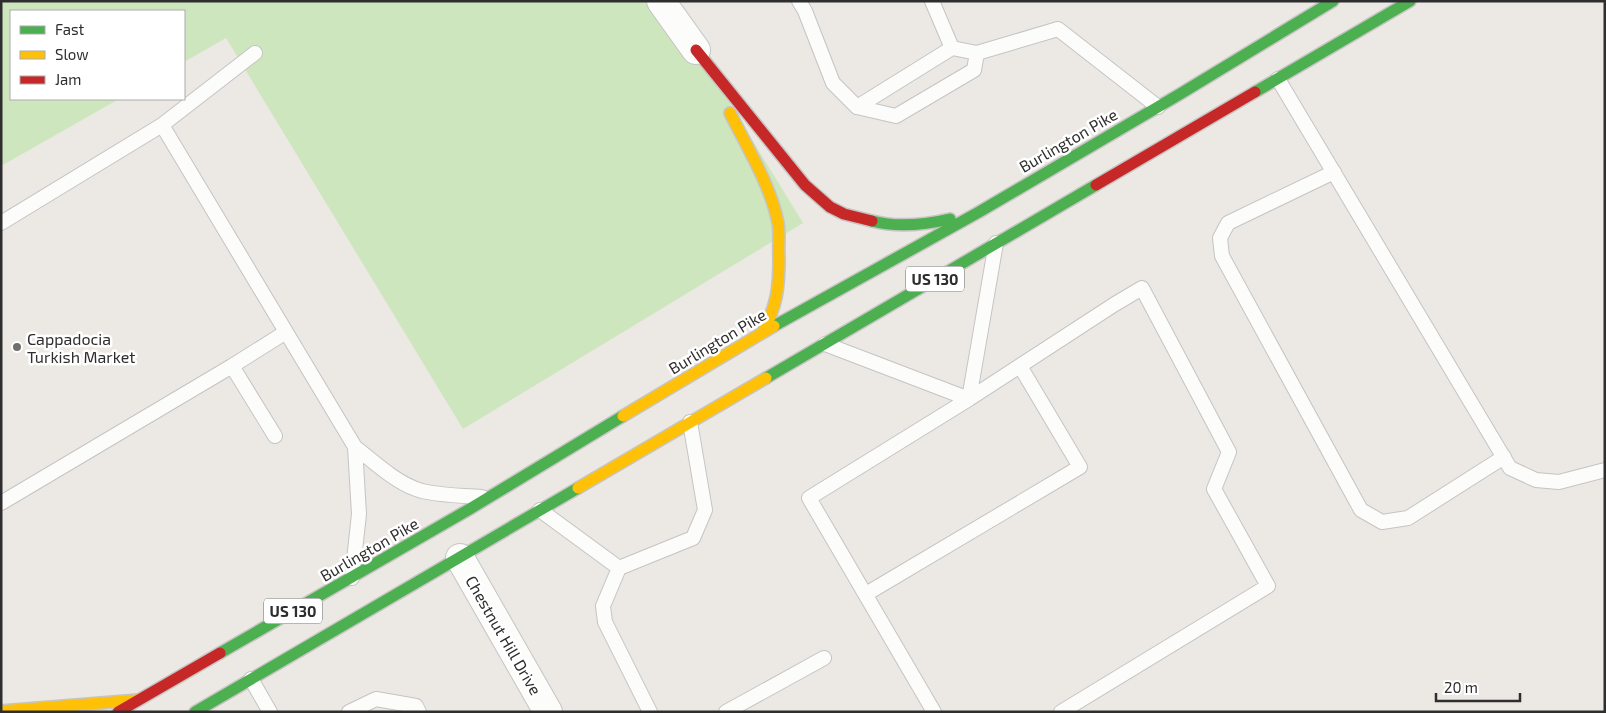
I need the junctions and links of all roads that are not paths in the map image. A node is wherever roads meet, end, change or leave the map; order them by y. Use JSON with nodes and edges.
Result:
{"nodes":[{"id":1,"x":661,"y":1,"type":"edge"},
{"id":2,"x":932,"y":1,"type":"edge"},
{"id":3,"x":1333,"y":1,"type":"edge"},
{"id":4,"x":1410,"y":1,"type":"edge"},
{"id":5,"x":802,"y":6,"type":"edge"},
{"id":6,"x":952,"y":48,"type":"junction"},
{"id":7,"x":696,"y":50,"type":"junction"},
{"id":8,"x":255,"y":53,"type":"dead end"},
{"id":9,"x":977,"y":53,"type":"junction"},
{"id":10,"x":1278,"y":79,"type":"junction"},
{"id":11,"x":857,"y":107,"type":"junction"},
{"id":12,"x":1158,"y":107,"type":"junction"},
{"id":13,"x":162,"y":125,"type":"junction"},
{"id":14,"x":1334,"y":172,"type":"junction"},
{"id":15,"x":978,"y":212,"type":"junction"},
{"id":16,"x":1,"y":223,"type":"edge"},
{"id":17,"x":996,"y":243,"type":"junction"},
{"id":18,"x":286,"y":332,"type":"junction"},
{"id":19,"x":763,"y":332,"type":"junction"},
{"id":20,"x":824,"y":344,"type":"junction"},
{"id":21,"x":232,"y":366,"type":"junction"},
{"id":22,"x":1020,"y":366,"type":"junction"},
{"id":23,"x":969,"y":399,"type":"junction"},
{"id":24,"x":690,"y":422,"type":"junction"},
{"id":25,"x":275,"y":436,"type":"dead end"},
{"id":26,"x":355,"y":447,"type":"junction"},
{"id":27,"x":1504,"y":457,"type":"junction"},
{"id":28,"x":1605,"y":470,"type":"edge"},
{"id":29,"x":3,"y":498,"type":"edge"},
{"id":30,"x":489,"y":498,"type":"junction"},
{"id":31,"x":540,"y":510,"type":"junction"},
{"id":32,"x":460,"y":558,"type":"junction"},
{"id":33,"x":619,"y":568,"type":"junction"},
{"id":34,"x":352,"y":578,"type":"junction"},
{"id":35,"x":866,"y":594,"type":"junction"},
{"id":36,"x":824,"y":658,"type":"dead end"},
{"id":37,"x":251,"y":679,"type":"junction"},
{"id":38,"x":139,"y":700,"type":"junction"},
{"id":39,"x":1,"y":711,"type":"edge"},
{"id":40,"x":118,"y":712,"type":"edge"},
{"id":41,"x":195,"y":712,"type":"edge"},
{"id":42,"x":270,"y":712,"type":"edge"},
{"id":43,"x":349,"y":712,"type":"edge"},
{"id":44,"x":419,"y":712,"type":"edge"},
{"id":45,"x":548,"y":712,"type":"edge"},
{"id":46,"x":650,"y":712,"type":"edge"},
{"id":47,"x":726,"y":712,"type":"edge"},
{"id":48,"x":934,"y":712,"type":"edge"},
{"id":49,"x":1061,"y":712,"type":"edge"}],
"edges":[{"from":1,"to":7,"type":"street"},
{"from":2,"to":6,"type":"lane"},
{"from":3,"to":12,"type":"highway","name":"Burlington Pike","number":"US 130"},
{"from":4,"to":10,"type":"highway","number":"US 130"},
{"from":5,"to":11,"type":"lane"},
{"from":6,"to":9,"type":"lane"},
{"from":6,"to":11,"type":"lane"},
{"from":7,"to":15,"type":"highway"},
{"from":7,"to":19,"type":"highway"},
{"from":8,"to":13,"type":"lane"},
{"from":9,"to":11,"type":"lane"},
{"from":9,"to":12,"type":"lane"},
{"from":10,"to":14,"type":"lane"},
{"from":10,"to":17,"type":"highway","number":"US 130"},
{"from":12,"to":15,"type":"highway","name":"Burlington Pike","number":"US 130"},
{"from":13,"to":16,"type":"lane"},
{"from":13,"to":18,"type":"lane"},
{"from":14,"to":27,"type":"lane"},
{"from":14,"to":27,"type":"lane"},
{"from":15,"to":19,"type":"highway","name":"Burlington Pike","number":"US 130"},
{"from":17,"to":20,"type":"highway","number":"US 130"},
{"from":17,"to":23,"type":"lane"},
{"from":18,"to":21,"type":"lane"},
{"from":18,"to":26,"type":"lane"},
{"from":19,"to":30,"type":"highway","name":"Burlington Pike","number":"US 130"},
{"from":20,"to":23,"type":"lane"},
{"from":20,"to":24,"type":"highway","number":"US 130"},
{"from":21,"to":25,"type":"lane"},
{"from":21,"to":29,"type":"lane"},
{"from":22,"to":23,"type":"lane"},
{"from":22,"to":35,"type":"lane"},
{"from":22,"to":49,"type":"lane"},
{"from":23,"to":35,"type":"lane"},
{"from":24,"to":31,"type":"highway","number":"US 130"},
{"from":24,"to":33,"type":"lane"},
{"from":26,"to":30,"type":"lane"},
{"from":26,"to":34,"type":"lane"},
{"from":27,"to":28,"type":"lane"},
{"from":30,"to":34,"type":"highway","name":"Burlington Pike","number":"US 130"},
{"from":31,"to":32,"type":"highway","number":"US 130"},
{"from":31,"to":33,"type":"lane"},
{"from":32,"to":37,"type":"highway","number":"US 130"},
{"from":32,"to":45,"type":"street","name":"Chestnut Hill Drive"},
{"from":33,"to":46,"type":"lane"},
{"from":34,"to":38,"type":"highway","name":"Burlington Pike","number":"US 130"},
{"from":35,"to":48,"type":"lane"},
{"from":36,"to":47,"type":"lane"},
{"from":37,"to":41,"type":"highway","number":"US 130"},
{"from":37,"to":42,"type":"lane"},
{"from":38,"to":39,"type":"highway"},
{"from":38,"to":40,"type":"highway","name":"Burlington Pike","number":"US 130"},
{"from":43,"to":44,"type":"lane"}]}
